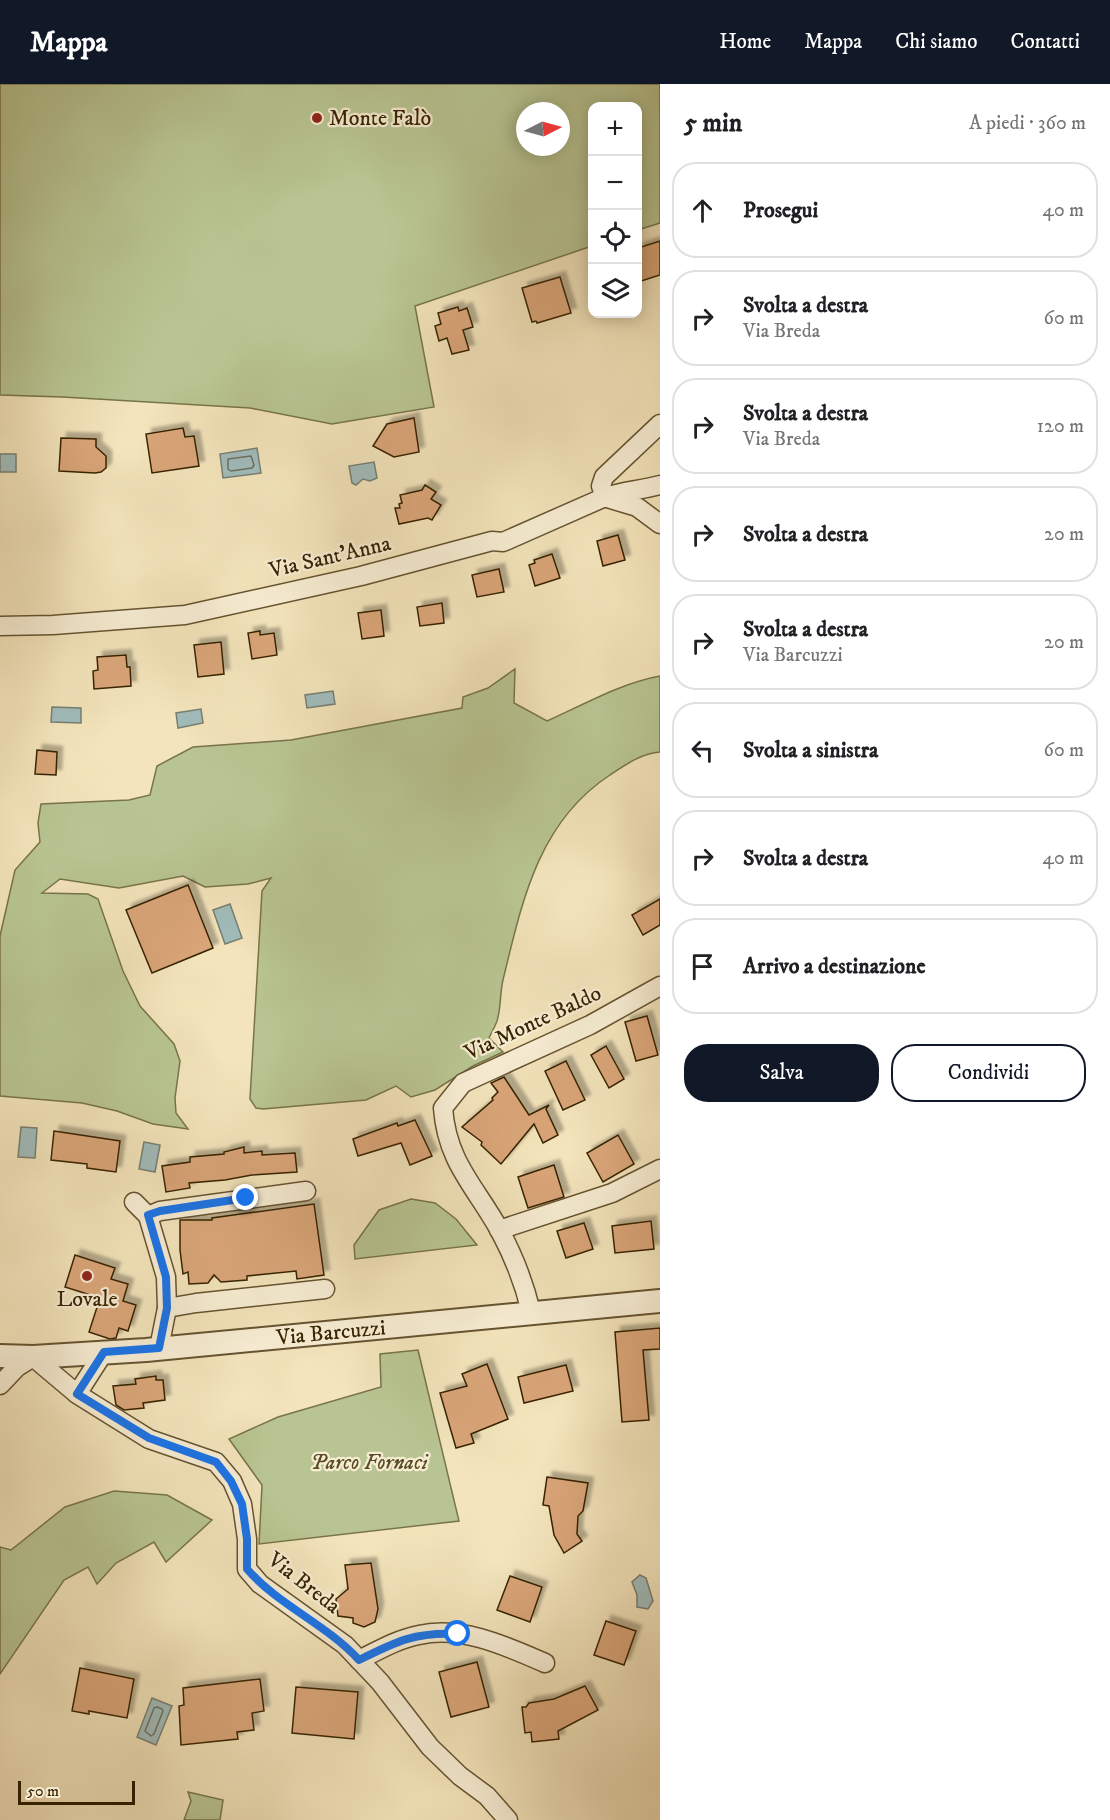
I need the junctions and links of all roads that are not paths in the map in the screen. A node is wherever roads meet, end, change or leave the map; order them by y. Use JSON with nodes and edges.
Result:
{"nodes":[{"id":1,"x":660,"y":424,"type":"edge"},
{"id":2,"x":660,"y":485,"type":"edge"},
{"id":3,"x":605,"y":497,"type":"junction"},
{"id":4,"x":660,"y":524,"type":"edge"},
{"id":5,"x":0,"y":626,"type":"edge"},
{"id":6,"x":660,"y":986,"type":"edge"},
{"id":7,"x":660,"y":1169,"type":"edge"},
{"id":8,"x":306,"y":1191,"type":"dead end"},
{"id":9,"x":134,"y":1202,"type":"dead end"},
{"id":10,"x":148,"y":1215,"type":"junction"},
{"id":11,"x":499,"y":1230,"type":"junction"},
{"id":12,"x":325,"y":1289,"type":"dead end"},
{"id":13,"x":660,"y":1300,"type":"edge"},
{"id":14,"x":167,"y":1308,"type":"junction"},
{"id":15,"x":531,"y":1312,"type":"junction"},
{"id":16,"x":159,"y":1348,"type":"junction"},
{"id":17,"x":104,"y":1352,"type":"junction"},
{"id":18,"x":0,"y":1356,"type":"edge"},
{"id":19,"x":33,"y":1357,"type":"junction"},
{"id":20,"x":0,"y":1385,"type":"edge"},
{"id":21,"x":77,"y":1394,"type":"junction"},
{"id":22,"x":359,"y":1660,"type":"junction"},
{"id":23,"x":545,"y":1663,"type":"dead end"},
{"id":24,"x":508,"y":1820,"type":"edge"}],
"edges":[{"from":1,"to":3,"type":"street"},
{"from":2,"to":3,"type":"street","name":"Via Sant'Anna"},
{"from":3,"to":4,"type":"street"},
{"from":3,"to":5,"type":"street","name":"Via Sant'Anna"},
{"from":6,"to":11,"type":"street","name":"Via Monte Baldo"},
{"from":7,"to":11,"type":"street"},
{"from":8,"to":10,"type":"street"},
{"from":9,"to":10,"type":"street"},
{"from":10,"to":14,"type":"street"},
{"from":11,"to":15,"type":"street","name":"Via Monte Baldo"},
{"from":12,"to":14,"type":"street"},
{"from":13,"to":15,"type":"street","name":"Via Barcuzzi"},
{"from":14,"to":16,"type":"street"},
{"from":15,"to":16,"type":"street","name":"Via Barcuzzi"},
{"from":16,"to":17,"type":"street","name":"Via Barcuzzi"},
{"from":17,"to":19,"type":"street","name":"Via Barcuzzi"},
{"from":17,"to":21,"type":"street"},
{"from":18,"to":19,"type":"street","name":"Via Barcuzzi"},
{"from":19,"to":20,"type":"street"},
{"from":19,"to":21,"type":"street","name":"Via Breda"},
{"from":21,"to":22,"type":"street","name":"Via Breda"},
{"from":22,"to":23,"type":"street"},
{"from":22,"to":24,"type":"street","name":"Via Breda"}]}
